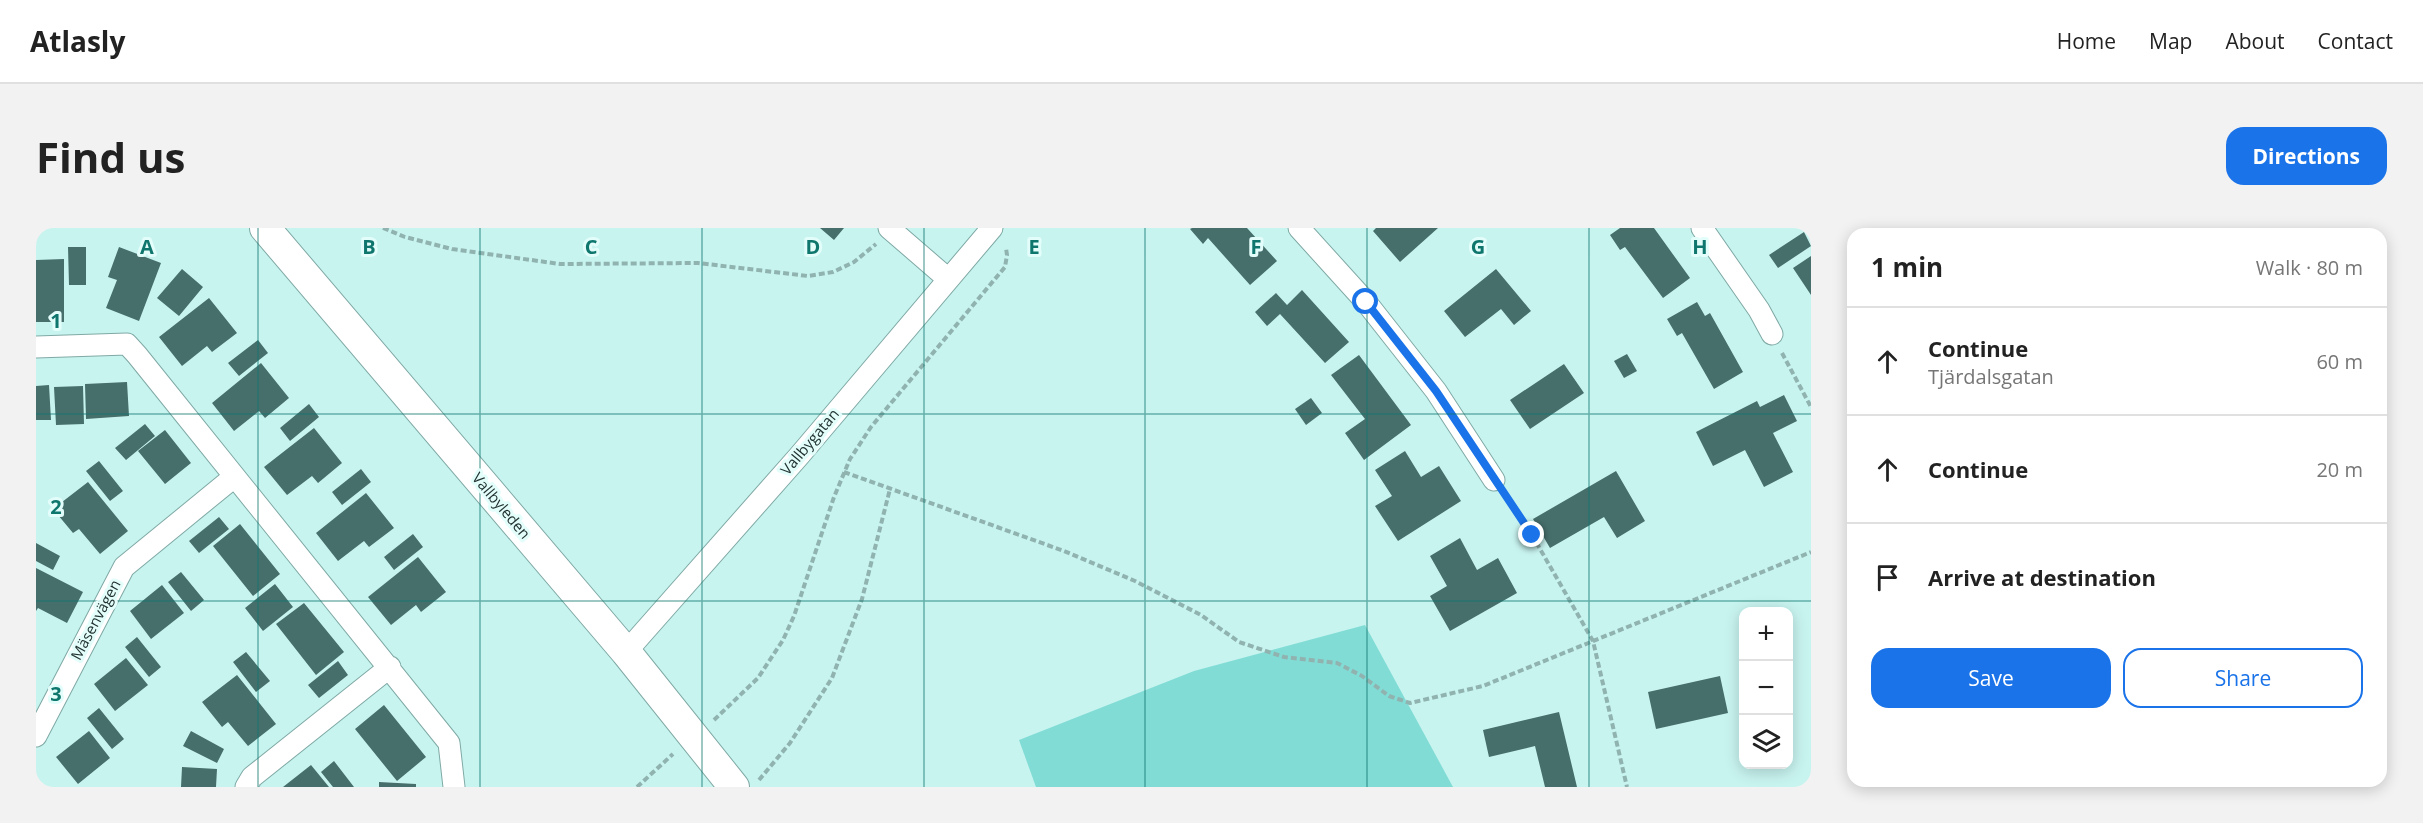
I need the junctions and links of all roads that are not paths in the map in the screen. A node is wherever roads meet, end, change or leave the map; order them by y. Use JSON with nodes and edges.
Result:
{"nodes":[{"id":1,"x":265,"y":228,"type":"edge"},
{"id":2,"x":890,"y":228,"type":"edge"},
{"id":3,"x":1299,"y":228,"type":"edge"},
{"id":4,"x":1702,"y":228,"type":"edge"},
{"id":5,"x":991,"y":229,"type":"edge"},
{"id":6,"x":948,"y":279,"type":"junction"},
{"id":7,"x":1772,"y":334,"type":"road end"},
{"id":8,"x":36,"y":347,"type":"edge"},
{"id":9,"x":234,"y":477,"type":"junction"},
{"id":10,"x":1494,"y":480,"type":"road end"},
{"id":11,"x":626,"y":652,"type":"junction"},
{"id":12,"x":390,"y":667,"type":"junction"},
{"id":13,"x":36,"y":736,"type":"edge"},
{"id":14,"x":246,"y":787,"type":"edge"},
{"id":15,"x":454,"y":787,"type":"edge"},
{"id":16,"x":734,"y":787,"type":"edge"}],
"edges":[{"from":1,"to":11,"type":"main road","name":"Vallbyleden"},
{"from":2,"to":6,"type":"street"},
{"from":3,"to":10,"type":"street"},
{"from":4,"to":7,"type":"street"},
{"from":5,"to":6,"type":"street","name":"Vallbygatan"},
{"from":6,"to":11,"type":"street","name":"Vallbygatan"},
{"from":8,"to":9,"type":"street"},
{"from":9,"to":12,"type":"street"},
{"from":9,"to":13,"type":"street","name":"Mäsenvägen"},
{"from":11,"to":16,"type":"main road","name":"Vallbyleden"},
{"from":12,"to":14,"type":"street"},
{"from":12,"to":15,"type":"street"}]}
